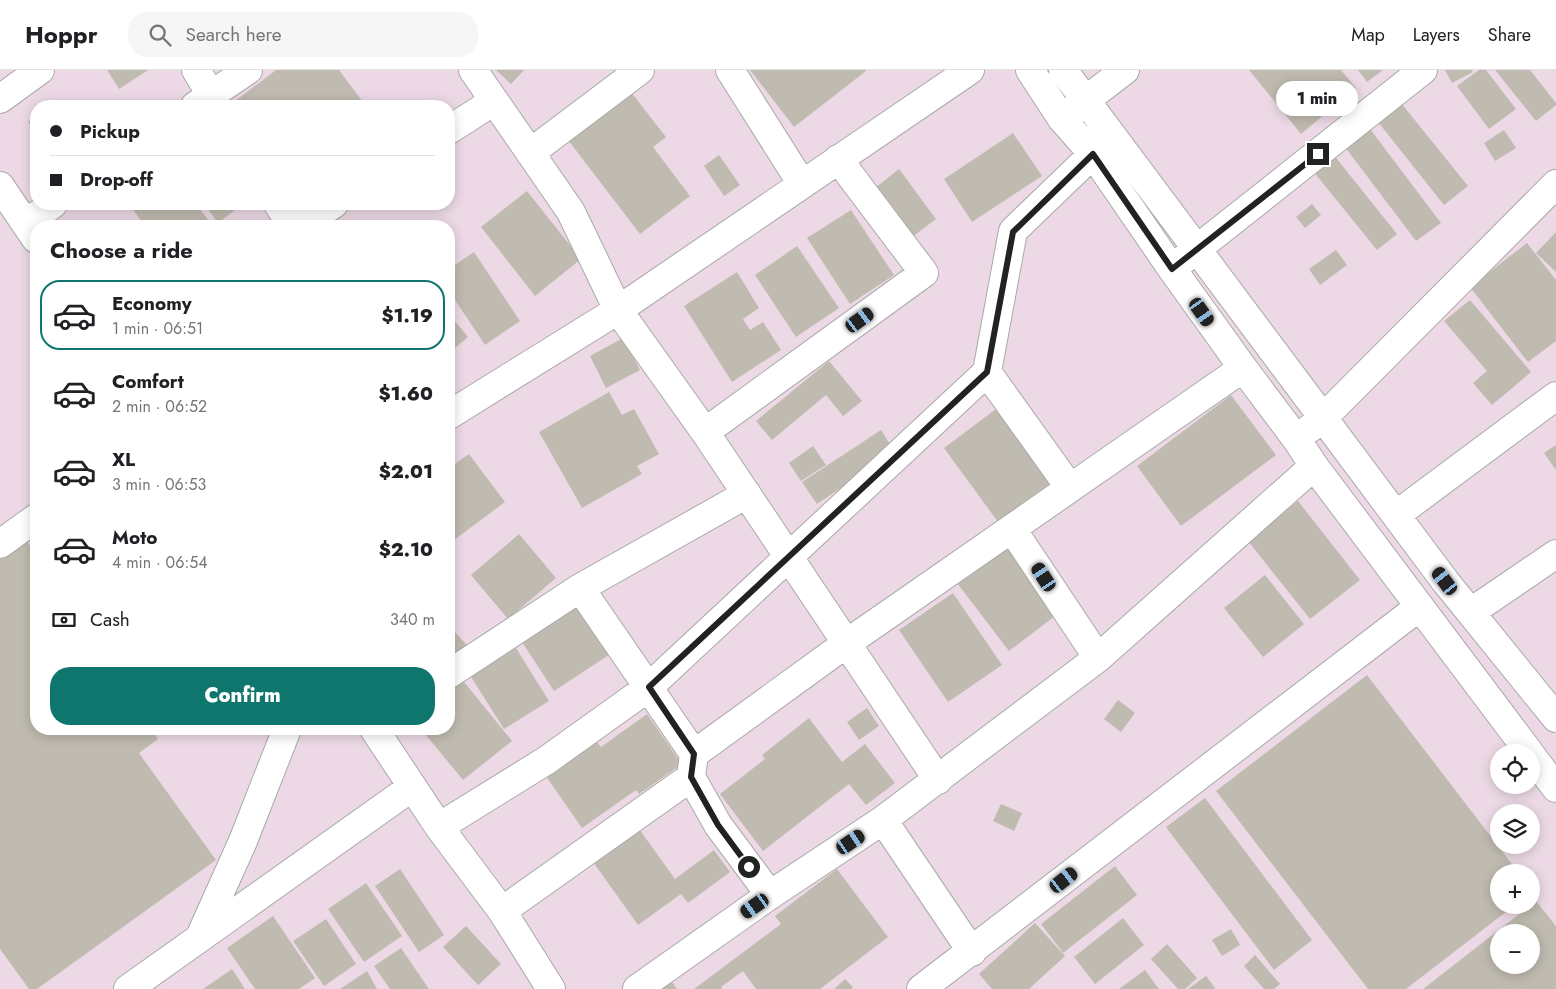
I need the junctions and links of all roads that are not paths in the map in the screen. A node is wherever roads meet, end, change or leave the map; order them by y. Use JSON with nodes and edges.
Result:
{"nodes":[{"id":1,"x":40,"y":70,"type":"edge"},
{"id":2,"x":196,"y":70,"type":"edge"},
{"id":3,"x":248,"y":70,"type":"edge"},
{"id":4,"x":473,"y":70,"type":"edge"},
{"id":5,"x":640,"y":70,"type":"edge"},
{"id":6,"x":730,"y":70,"type":"edge"},
{"id":7,"x":970,"y":70,"type":"edge"},
{"id":8,"x":1030,"y":70,"type":"edge"},
{"id":9,"x":1063,"y":70,"type":"edge"},
{"id":10,"x":1125,"y":70,"type":"edge"},
{"id":11,"x":1424,"y":70,"type":"edge"},
{"id":12,"x":0,"y":99,"type":"edge"},
{"id":13,"x":207,"y":100,"type":"edge"},
{"id":14,"x":210,"y":100,"type":"edge"},
{"id":15,"x":1086,"y":100,"type":"junction"},
{"id":16,"x":494,"y":101,"type":"junction"},
{"id":17,"x":1062,"y":119,"type":"junction"},
{"id":18,"x":455,"y":126,"type":"edge"},
{"id":19,"x":530,"y":153,"type":"junction"},
{"id":20,"x":1093,"y":154,"type":"junction"},
{"id":21,"x":838,"y":159,"type":"junction"},
{"id":22,"x":802,"y":184,"type":"junction"},
{"id":23,"x":1556,"y":184,"type":"edge"},
{"id":24,"x":0,"y":186,"type":"edge"},
{"id":25,"x":48,"y":210,"type":"edge"},
{"id":26,"x":324,"y":210,"type":"edge"},
{"id":27,"x":40,"y":220,"type":"edge"},
{"id":28,"x":309,"y":220,"type":"edge"},
{"id":29,"x":30,"y":230,"type":"edge"},
{"id":30,"x":1197,"y":249,"type":"junction"},
{"id":31,"x":1172,"y":269,"type":"junction"},
{"id":32,"x":618,"y":310,"type":"junction"},
{"id":33,"x":1242,"y":368,"type":"junction"},
{"id":34,"x":987,"y":372,"type":"junction"},
{"id":35,"x":1556,"y":396,"type":"edge"},
{"id":36,"x":455,"y":412,"type":"edge"},
{"id":37,"x":1323,"y":418,"type":"junction"},
{"id":38,"x":705,"y":432,"type":"junction"},
{"id":39,"x":1297,"y":440,"type":"junction"},
{"id":40,"x":1314,"y":466,"type":"junction"},
{"id":41,"x":1070,"y":488,"type":"junction"},
{"id":42,"x":747,"y":494,"type":"junction"},
{"id":43,"x":1396,"y":515,"type":"junction"},
{"id":44,"x":30,"y":522,"type":"edge"},
{"id":45,"x":1012,"y":528,"type":"junction"},
{"id":46,"x":0,"y":544,"type":"edge"},
{"id":47,"x":1556,"y":554,"type":"edge"},
{"id":48,"x":789,"y":556,"type":"junction"},
{"id":49,"x":580,"y":588,"type":"junction"},
{"id":50,"x":1419,"y":607,"type":"junction"},
{"id":51,"x":1471,"y":612,"type":"junction"},
{"id":52,"x":846,"y":643,"type":"junction"},
{"id":53,"x":1098,"y":658,"type":"junction"},
{"id":54,"x":455,"y":670,"type":"edge"},
{"id":55,"x":649,"y":687,"type":"junction"},
{"id":56,"x":1556,"y":718,"type":"edge"},
{"id":57,"x":285,"y":735,"type":"edge"},
{"id":58,"x":378,"y":735,"type":"edge"},
{"id":59,"x":1522,"y":744,"type":"edge"},
{"id":60,"x":692,"y":765,"type":"junction"},
{"id":61,"x":1540,"y":767,"type":"edge"},
{"id":62,"x":938,"y":780,"type":"junction"},
{"id":63,"x":412,"y":787,"type":"junction"},
{"id":64,"x":1556,"y":788,"type":"edge"},
{"id":65,"x":883,"y":820,"type":"junction"},
{"id":66,"x":439,"y":827,"type":"junction"},
{"id":67,"x":770,"y":895,"type":"junction"},
{"id":68,"x":502,"y":911,"type":"junction"},
{"id":69,"x":200,"y":938,"type":"junction"},
{"id":70,"x":972,"y":952,"type":"junction"},
{"id":71,"x":128,"y":989,"type":"edge"},
{"id":72,"x":551,"y":989,"type":"edge"},
{"id":73,"x":637,"y":989,"type":"edge"},
{"id":74,"x":921,"y":989,"type":"edge"}],
"edges":[{"from":1,"to":12,"type":"street"},
{"from":2,"to":13,"type":"street"},
{"from":3,"to":14,"type":"street"},
{"from":4,"to":16,"type":"street"},
{"from":5,"to":19,"type":"street"},
{"from":6,"to":22,"type":"street"},
{"from":7,"to":21,"type":"street"},
{"from":8,"to":17,"type":"street"},
{"from":9,"to":15,"type":"street"},
{"from":10,"to":15,"type":"street"},
{"from":11,"to":30,"type":"street"},
{"from":15,"to":17,"type":"street"},
{"from":15,"to":30,"type":"street"},
{"from":16,"to":18,"type":"street"},
{"from":16,"to":19,"type":"street"},
{"from":17,"to":20,"type":"street"},
{"from":19,"to":32,"type":"street"},
{"from":20,"to":31,"type":"street"},
{"from":20,"to":34,"type":"street"},
{"from":21,"to":22,"type":"street"},
{"from":21,"to":38,"type":"street"},
{"from":22,"to":32,"type":"street"},
{"from":23,"to":37,"type":"street"},
{"from":24,"to":29,"type":"street"},
{"from":25,"to":27,"type":"street"},
{"from":26,"to":28,"type":"street"},
{"from":30,"to":31,"type":"street"},
{"from":30,"to":37,"type":"street"},
{"from":31,"to":33,"type":"street"},
{"from":32,"to":36,"type":"street"},
{"from":32,"to":38,"type":"street"},
{"from":33,"to":39,"type":"street"},
{"from":33,"to":41,"type":"street"},
{"from":34,"to":41,"type":"street"},
{"from":34,"to":48,"type":"street"},
{"from":35,"to":43,"type":"street"},
{"from":37,"to":39,"type":"street"},
{"from":37,"to":43,"type":"street"},
{"from":38,"to":42,"type":"street"},
{"from":39,"to":40,"type":"street"},
{"from":40,"to":50,"type":"street"},
{"from":40,"to":53,"type":"street"},
{"from":41,"to":45,"type":"street"},
{"from":42,"to":48,"type":"street"},
{"from":42,"to":49,"type":"street"},
{"from":43,"to":51,"type":"street"},
{"from":44,"to":46,"type":"street"},
{"from":45,"to":52,"type":"street"},
{"from":45,"to":53,"type":"street"},
{"from":47,"to":51,"type":"street"},
{"from":48,"to":52,"type":"street"},
{"from":48,"to":55,"type":"street"},
{"from":49,"to":54,"type":"street"},
{"from":49,"to":55,"type":"street"},
{"from":50,"to":59,"type":"street"},
{"from":50,"to":70,"type":"street"},
{"from":51,"to":56,"type":"street"},
{"from":52,"to":60,"type":"street"},
{"from":52,"to":62,"type":"street"},
{"from":53,"to":62,"type":"street"},
{"from":55,"to":60,"type":"street"},
{"from":55,"to":66,"type":"street"},
{"from":57,"to":69,"type":"street"},
{"from":58,"to":63,"type":"street"},
{"from":60,"to":67,"type":"street"},
{"from":60,"to":68,"type":"street"},
{"from":61,"to":64,"type":"street"},
{"from":62,"to":65,"type":"street"},
{"from":63,"to":66,"type":"street"},
{"from":63,"to":69,"type":"street"},
{"from":65,"to":67,"type":"street"},
{"from":65,"to":70,"type":"street"},
{"from":66,"to":68,"type":"street"},
{"from":67,"to":73,"type":"street"},
{"from":68,"to":72,"type":"street"},
{"from":69,"to":71,"type":"street"},
{"from":70,"to":74,"type":"street"}]}
